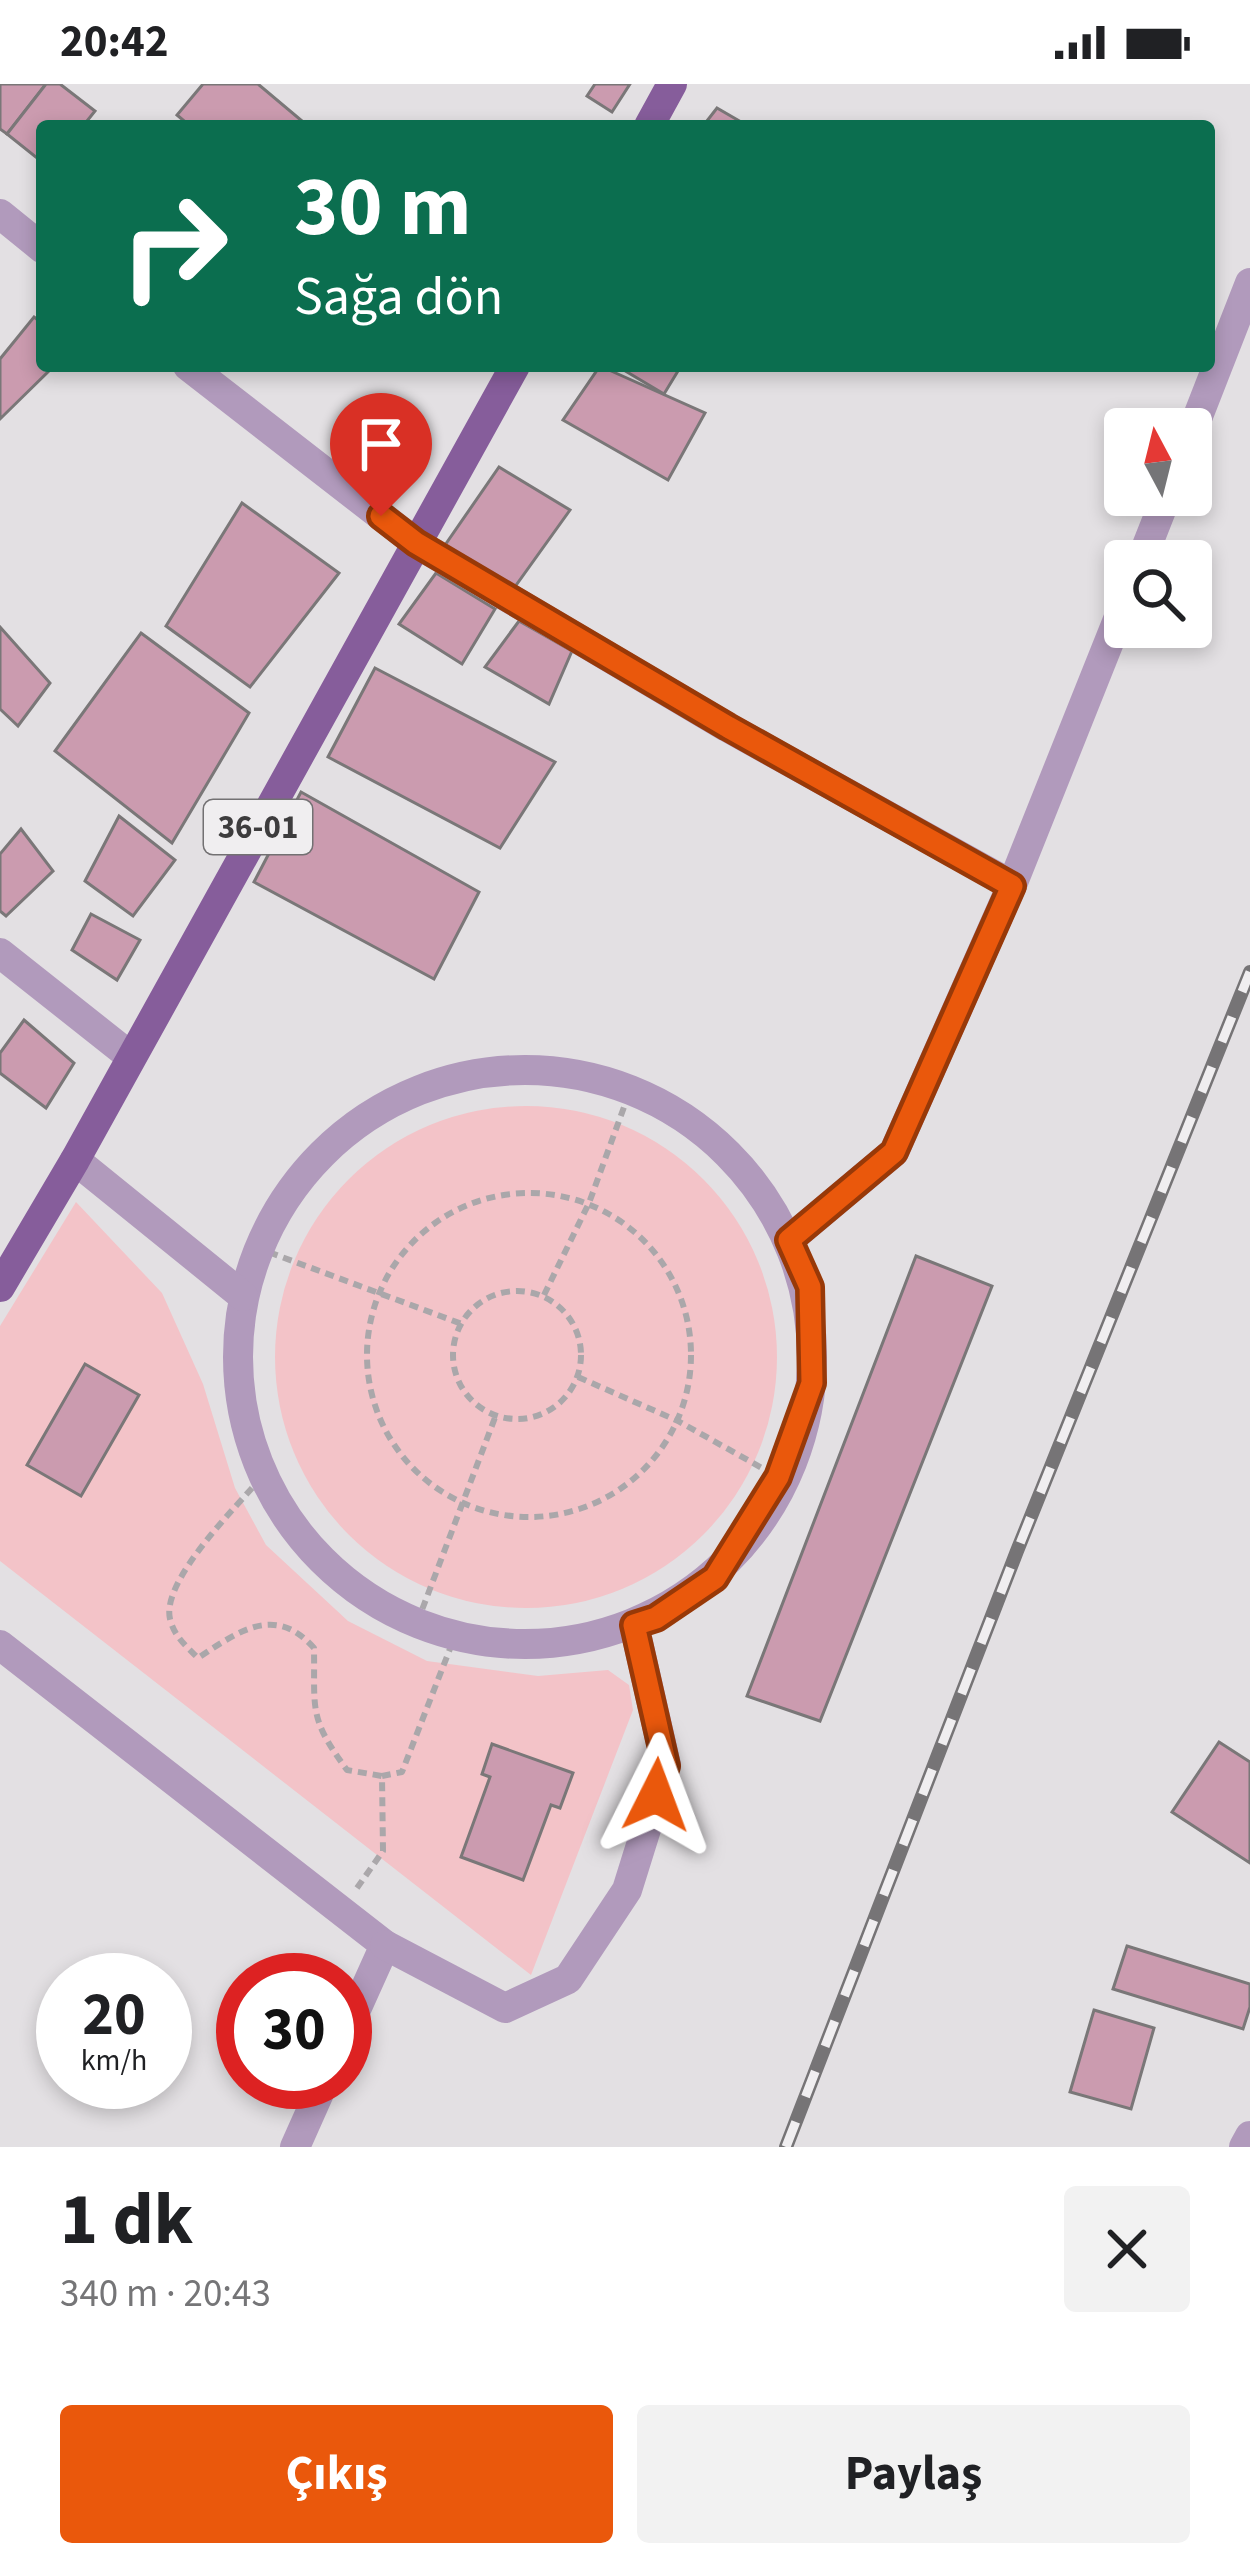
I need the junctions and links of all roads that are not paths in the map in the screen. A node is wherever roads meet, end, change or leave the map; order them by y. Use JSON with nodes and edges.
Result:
{"nodes":[{"id":1,"x":673,"y":84,"type":"edge"},
{"id":2,"x":652,"y":120,"type":"edge"},
{"id":3,"x":0,"y":214,"type":"edge"},
{"id":4,"x":36,"y":243,"type":"edge"},
{"id":5,"x":1250,"y":283,"type":"edge"},
{"id":6,"x":196,"y":372,"type":"edge"},
{"id":7,"x":512,"y":372,"type":"edge"},
{"id":8,"x":1201,"y":408,"type":"edge"},
{"id":9,"x":416,"y":543,"type":"junction"},
{"id":10,"x":1107,"y":648,"type":"edge"},
{"id":11,"x":1012,"y":886,"type":"junction"},
{"id":12,"x":0,"y":953,"type":"edge"},
{"id":13,"x":130,"y":1056,"type":"junction"},
{"id":14,"x":75,"y":1160,"type":"junction"},
{"id":15,"x":789,"y":1240,"type":"junction"},
{"id":16,"x":0,"y":1287,"type":"edge"},
{"id":17,"x":243,"y":1296,"type":"junction"},
{"id":18,"x":634,"y":1625,"type":"junction"},
{"id":19,"x":0,"y":1646,"type":"edge"},
{"id":20,"x":385,"y":1945,"type":"junction"},
{"id":21,"x":372,"y":1974,"type":"edge"},
{"id":22,"x":312,"y":2109,"type":"edge"},
{"id":23,"x":1250,"y":2136,"type":"edge"},
{"id":24,"x":295,"y":2147,"type":"edge"},
{"id":25,"x":1244,"y":2147,"type":"edge"}],
"edges":[{"from":1,"to":2,"type":"main road"},
{"from":3,"to":4,"type":"street"},
{"from":5,"to":8,"type":"street"},
{"from":6,"to":9,"type":"street"},
{"from":7,"to":9,"type":"main road","number":"36-01"},
{"from":9,"to":11,"type":"street"},
{"from":9,"to":13,"type":"main road","number":"36-01"},
{"from":10,"to":11,"type":"street"},
{"from":11,"to":15,"type":"street"},
{"from":12,"to":13,"type":"street"},
{"from":13,"to":14,"type":"main road","number":"36-01"},
{"from":14,"to":16,"type":"main road","number":"36-01"},
{"from":14,"to":17,"type":"street"},
{"from":15,"to":17,"type":"street"},
{"from":15,"to":18,"type":"street"},
{"from":17,"to":18,"type":"street"},
{"from":18,"to":20,"type":"street"},
{"from":19,"to":20,"type":"street"},
{"from":20,"to":21,"type":"street"},
{"from":22,"to":24,"type":"street"},
{"from":23,"to":25,"type":"street"}]}
